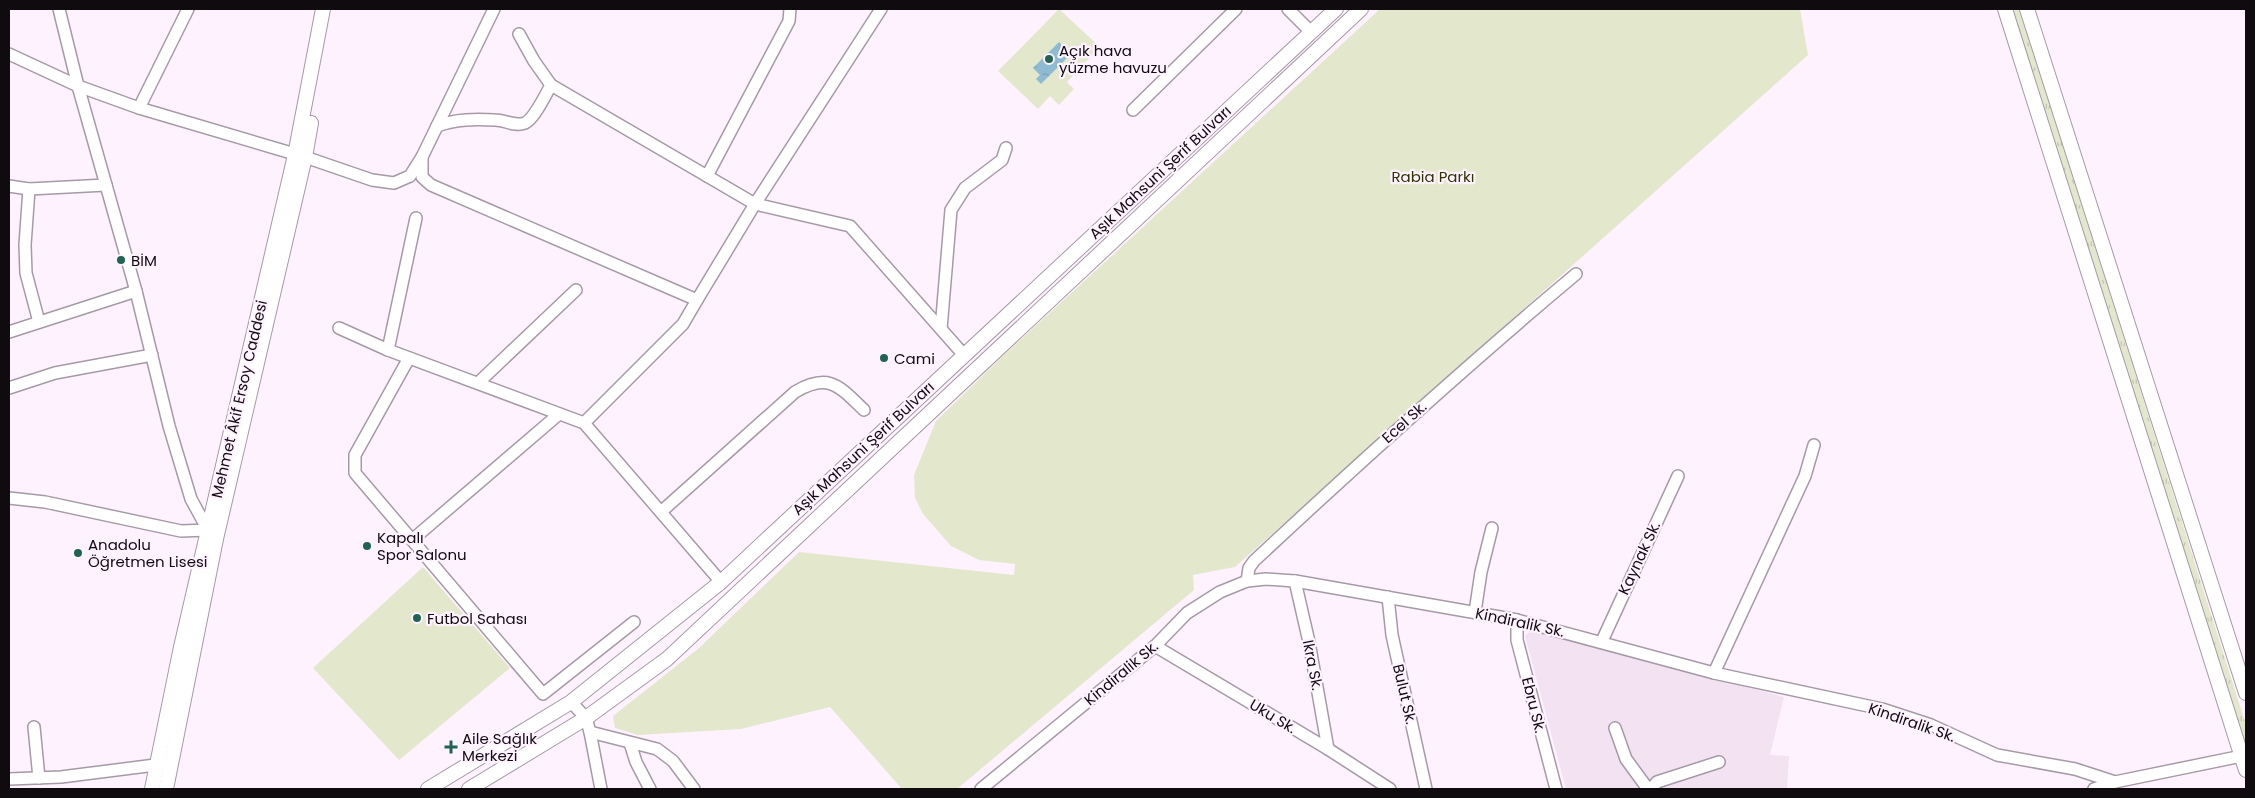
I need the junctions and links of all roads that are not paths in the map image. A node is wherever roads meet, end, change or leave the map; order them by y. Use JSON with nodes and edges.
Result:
{"nodes":[{"id":1,"x":59,"y":9,"type":"edge"},
{"id":2,"x":188,"y":9,"type":"edge"},
{"id":3,"x":323,"y":9,"type":"edge"},
{"id":4,"x":331,"y":9,"type":"edge"},
{"id":5,"x":494,"y":9,"type":"edge"},
{"id":6,"x":790,"y":9,"type":"edge"},
{"id":7,"x":881,"y":9,"type":"edge"},
{"id":8,"x":1236,"y":9,"type":"edge"},
{"id":9,"x":1288,"y":9,"type":"edge"},
{"id":10,"x":1336,"y":9,"type":"edge"},
{"id":11,"x":1361,"y":9,"type":"edge"},
{"id":12,"x":2005,"y":9,"type":"edge"},
{"id":13,"x":2026,"y":9,"type":"edge"},
{"id":14,"x":1311,"y":32,"type":"junction"},
{"id":15,"x":519,"y":34,"type":"dead end"},
{"id":16,"x":9,"y":54,"type":"edge"},
{"id":17,"x":551,"y":85,"type":"junction"},
{"id":18,"x":78,"y":86,"type":"junction"},
{"id":19,"x":139,"y":108,"type":"junction"},
{"id":20,"x":1132,"y":110,"type":"dead end"},
{"id":21,"x":437,"y":126,"type":"junction"},
{"id":22,"x":1006,"y":148,"type":"dead end"},
{"id":23,"x":300,"y":156,"type":"junction"},
{"id":24,"x":422,"y":157,"type":"junction"},
{"id":25,"x":706,"y":176,"type":"junction"},
{"id":26,"x":106,"y":185,"type":"junction"},
{"id":27,"x":9,"y":186,"type":"edge"},
{"id":28,"x":29,"y":189,"type":"junction"},
{"id":29,"x":755,"y":204,"type":"junction"},
{"id":30,"x":416,"y":218,"type":"dead end"},
{"id":31,"x":1576,"y":274,"type":"dead end"},
{"id":32,"x":576,"y":290,"type":"dead end"},
{"id":33,"x":136,"y":291,"type":"junction"},
{"id":34,"x":696,"y":300,"type":"junction"},
{"id":35,"x":39,"y":322,"type":"junction"},
{"id":36,"x":339,"y":328,"type":"dead end"},
{"id":37,"x":941,"y":329,"type":"junction"},
{"id":38,"x":9,"y":332,"type":"edge"},
{"id":39,"x":388,"y":350,"type":"junction"},
{"id":40,"x":963,"y":354,"type":"junction"},
{"id":41,"x":152,"y":355,"type":"junction"},
{"id":42,"x":409,"y":358,"type":"junction"},
{"id":43,"x":478,"y":383,"type":"junction"},
{"id":44,"x":9,"y":388,"type":"edge"},
{"id":45,"x":864,"y":410,"type":"dead end"},
{"id":46,"x":559,"y":414,"type":"junction"},
{"id":47,"x":584,"y":423,"type":"junction"},
{"id":48,"x":1814,"y":445,"type":"dead end"},
{"id":49,"x":1678,"y":476,"type":"dead end"},
{"id":50,"x":9,"y":498,"type":"edge"},
{"id":51,"x":662,"y":511,"type":"junction"},
{"id":52,"x":1492,"y":528,"type":"dead end"},
{"id":53,"x":208,"y":530,"type":"junction"},
{"id":54,"x":412,"y":540,"type":"junction"},
{"id":55,"x":1247,"y":581,"type":"junction"},
{"id":56,"x":1295,"y":581,"type":"junction"},
{"id":57,"x":720,"y":582,"type":"junction"},
{"id":58,"x":1388,"y":598,"type":"junction"},
{"id":59,"x":1475,"y":612,"type":"junction"},
{"id":60,"x":1516,"y":620,"type":"junction"},
{"id":61,"x":634,"y":622,"type":"dead end"},
{"id":62,"x":1602,"y":641,"type":"junction"},
{"id":63,"x":1155,"y":646,"type":"junction"},
{"id":64,"x":1714,"y":673,"type":"junction"},
{"id":65,"x":2246,"y":693,"type":"edge"},
{"id":66,"x":571,"y":702,"type":"junction"},
{"id":67,"x":586,"y":718,"type":"junction"},
{"id":68,"x":34,"y":727,"type":"dead end"},
{"id":69,"x":1616,"y":728,"type":"dead end"},
{"id":70,"x":590,"y":732,"type":"junction"},
{"id":71,"x":630,"y":743,"type":"junction"},
{"id":72,"x":1328,"y":749,"type":"junction"},
{"id":73,"x":2242,"y":756,"type":"junction"},
{"id":74,"x":172,"y":761,"type":"junction"},
{"id":75,"x":1719,"y":762,"type":"dead end"},
{"id":76,"x":158,"y":766,"type":"junction"},
{"id":77,"x":2246,"y":770,"type":"edge"},
{"id":78,"x":39,"y":778,"type":"junction"},
{"id":79,"x":9,"y":779,"type":"edge"},
{"id":80,"x":2115,"y":782,"type":"junction"},
{"id":81,"x":61,"y":783,"type":"edge"},
{"id":82,"x":152,"y":789,"type":"edge"},
{"id":83,"x":166,"y":789,"type":"edge"},
{"id":84,"x":428,"y":789,"type":"edge"},
{"id":85,"x":468,"y":789,"type":"edge"},
{"id":86,"x":601,"y":789,"type":"edge"},
{"id":87,"x":650,"y":789,"type":"edge"},
{"id":88,"x":694,"y":789,"type":"edge"},
{"id":89,"x":981,"y":789,"type":"edge"},
{"id":90,"x":1390,"y":789,"type":"edge"},
{"id":91,"x":1426,"y":789,"type":"edge"},
{"id":92,"x":1556,"y":789,"type":"edge"},
{"id":93,"x":1650,"y":789,"type":"edge"},
{"id":94,"x":2094,"y":789,"type":"edge"}],
"edges":[{"from":1,"to":18,"type":"street"},
{"from":2,"to":19,"type":"street"},
{"from":3,"to":23,"type":"main road","name":"Mehmet Âkif Ersoy Caddesi"},
{"from":4,"to":23,"type":"main road","name":"Mehmet Âkif Ersoy Caddesi"},
{"from":5,"to":21,"type":"street"},
{"from":6,"to":25,"type":"street"},
{"from":7,"to":29,"type":"street"},
{"from":8,"to":20,"type":"street"},
{"from":9,"to":14,"type":"street"},
{"from":10,"to":14,"type":"main road","name":"Aşık Mahsuni Şerif Bulvarı"},
{"from":11,"to":67,"type":"main road","name":"Aşık Mahsuni Şerif Bulvarı"},
{"from":12,"to":73,"type":"main road"},
{"from":13,"to":65,"type":"main road"},
{"from":14,"to":40,"type":"main road","name":"Aşık Mahsuni Şerif Bulvarı"},
{"from":15,"to":17,"type":"street"},
{"from":16,"to":18,"type":"street"},
{"from":17,"to":21,"type":"street"},
{"from":17,"to":25,"type":"street"},
{"from":18,"to":19,"type":"street"},
{"from":18,"to":26,"type":"street"},
{"from":19,"to":23,"type":"street"},
{"from":21,"to":24,"type":"street"},
{"from":22,"to":37,"type":"street"},
{"from":23,"to":24,"type":"street"},
{"from":23,"to":53,"type":"main road","name":"Mehmet Âkif Ersoy Caddesi"},
{"from":23,"to":74,"type":"main road","name":"Mehmet Âkif Ersoy Caddesi"},
{"from":24,"to":34,"type":"street"},
{"from":25,"to":29,"type":"street"},
{"from":26,"to":28,"type":"street"},
{"from":26,"to":33,"type":"street"},
{"from":27,"to":28,"type":"street"},
{"from":28,"to":35,"type":"street"},
{"from":29,"to":34,"type":"street"},
{"from":29,"to":37,"type":"street"},
{"from":30,"to":39,"type":"street"},
{"from":31,"to":55,"type":"street","name":"Ecel Sk."},
{"from":32,"to":43,"type":"street"},
{"from":33,"to":35,"type":"street"},
{"from":33,"to":41,"type":"street"},
{"from":34,"to":47,"type":"street"},
{"from":35,"to":38,"type":"street"},
{"from":36,"to":39,"type":"street"},
{"from":37,"to":40,"type":"street"},
{"from":39,"to":42,"type":"street"},
{"from":40,"to":57,"type":"main road","name":"Aşık Mahsuni Şerif Bulvarı"},
{"from":41,"to":44,"type":"street"},
{"from":41,"to":53,"type":"street"},
{"from":42,"to":43,"type":"street"},
{"from":42,"to":54,"type":"street"},
{"from":43,"to":46,"type":"street"},
{"from":45,"to":51,"type":"street"},
{"from":46,"to":47,"type":"street"},
{"from":46,"to":54,"type":"street"},
{"from":47,"to":51,"type":"street"},
{"from":48,"to":64,"type":"street"},
{"from":49,"to":62,"type":"street","name":"Kaynak Sk."},
{"from":50,"to":53,"type":"street"},
{"from":51,"to":57,"type":"street"},
{"from":52,"to":59,"type":"street"},
{"from":53,"to":76,"type":"main road","name":"Mehmet Âkif Ersoy Caddesi"},
{"from":54,"to":61,"type":"street"},
{"from":55,"to":56,"type":"street","name":"Kindiralik Sk."},
{"from":55,"to":63,"type":"street","name":"Kindiralik Sk."},
{"from":56,"to":58,"type":"street","name":"Kindiralik Sk."},
{"from":56,"to":72,"type":"street","name":"Ikra Sk."},
{"from":57,"to":66,"type":"main road","name":"Aşık Mahsuni Şerif Bulvarı"},
{"from":58,"to":59,"type":"street","name":"Kindiralik Sk."},
{"from":58,"to":91,"type":"street","name":"Bulut Sk."},
{"from":59,"to":60,"type":"street","name":"Kindiralik Sk."},
{"from":60,"to":62,"type":"street","name":"Kindiralik Sk."},
{"from":60,"to":92,"type":"street","name":"Ebru Sk."},
{"from":62,"to":64,"type":"street","name":"Kindiralik Sk."},
{"from":63,"to":72,"type":"street","name":"Uku Sk."},
{"from":63,"to":89,"type":"street","name":"Kindiralik Sk."},
{"from":64,"to":80,"type":"street","name":"Kindiralik Sk."},
{"from":66,"to":67,"type":"street"},
{"from":66,"to":84,"type":"main road","name":"Aşık Mahsuni Şerif Bulvarı"},
{"from":67,"to":70,"type":"street"},
{"from":67,"to":85,"type":"main road","name":"Aşık Mahsuni Şerif Bulvarı"},
{"from":68,"to":78,"type":"street"},
{"from":69,"to":93,"type":"street"},
{"from":70,"to":71,"type":"street"},
{"from":70,"to":86,"type":"street"},
{"from":71,"to":87,"type":"street"},
{"from":71,"to":88,"type":"street"},
{"from":72,"to":90,"type":"street","name":"Uku Sk."},
{"from":73,"to":77,"type":"main road"},
{"from":73,"to":80,"type":"street"},
{"from":74,"to":76,"type":"street"},
{"from":74,"to":83,"type":"main road","name":"Mehmet Âkif Ersoy Caddesi"},
{"from":75,"to":93,"type":"street"},
{"from":76,"to":81,"type":"street"},
{"from":76,"to":82,"type":"main road","name":"Mehmet Âkif Ersoy Caddesi"},
{"from":78,"to":79,"type":"street"},
{"from":78,"to":81,"type":"street"},
{"from":80,"to":94,"type":"street"}]}
